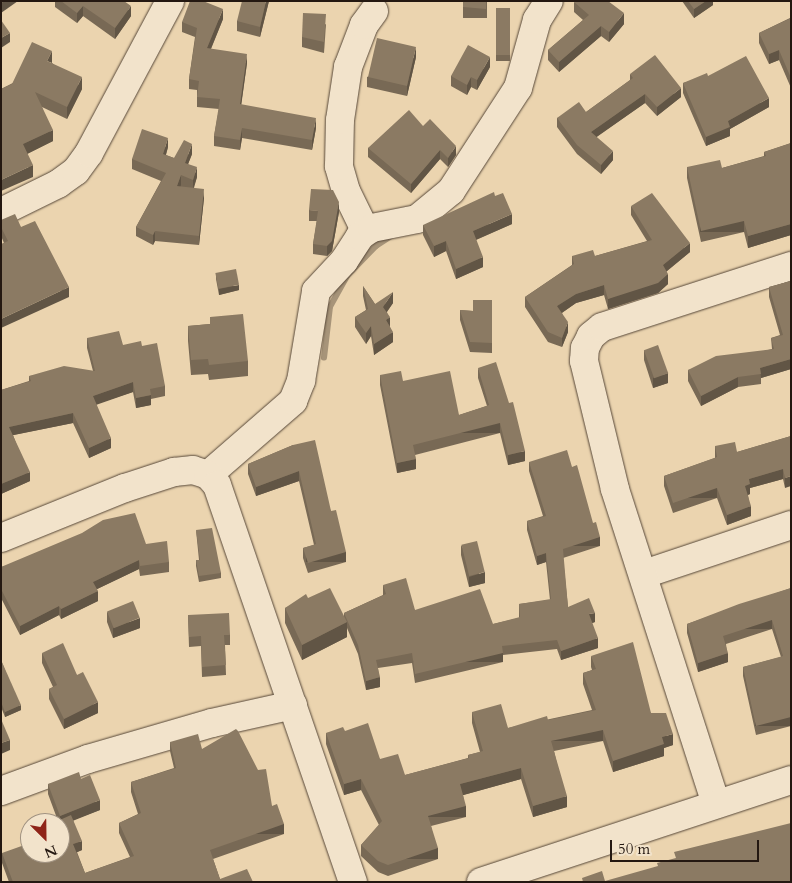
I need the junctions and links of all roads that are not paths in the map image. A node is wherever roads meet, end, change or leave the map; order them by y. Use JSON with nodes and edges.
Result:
{"nodes":[{"id":1,"x":170,"y":1,"type":"edge"},
{"id":2,"x":549,"y":1,"type":"edge"},
{"id":3,"x":374,"y":11,"type":"dead end"},
{"id":4,"x":1,"y":212,"type":"edge"},
{"id":5,"x":365,"y":230,"type":"junction"},
{"id":6,"x":791,"y":266,"type":"edge"},
{"id":7,"x":208,"y":474,"type":"junction"},
{"id":8,"x":791,"y":525,"type":"edge"},
{"id":9,"x":1,"y":538,"type":"edge"},
{"id":10,"x":644,"y":574,"type":"junction"},
{"id":11,"x":293,"y":705,"type":"junction"},
{"id":12,"x":791,"y":780,"type":"edge"},
{"id":13,"x":1,"y":791,"type":"edge"},
{"id":14,"x":716,"y":804,"type":"junction"},
{"id":15,"x":352,"y":882,"type":"edge"},
{"id":16,"x":481,"y":882,"type":"edge"}],
"edges":[{"from":1,"to":4,"type":"street"},
{"from":2,"to":5,"type":"street"},
{"from":3,"to":5,"type":"street"},
{"from":5,"to":7,"type":"street"},
{"from":6,"to":10,"type":"street"},
{"from":7,"to":9,"type":"street"},
{"from":7,"to":11,"type":"street"},
{"from":8,"to":10,"type":"street"},
{"from":10,"to":14,"type":"street"},
{"from":11,"to":13,"type":"street"},
{"from":11,"to":15,"type":"street"},
{"from":12,"to":14,"type":"street"},
{"from":14,"to":16,"type":"street"}]}
